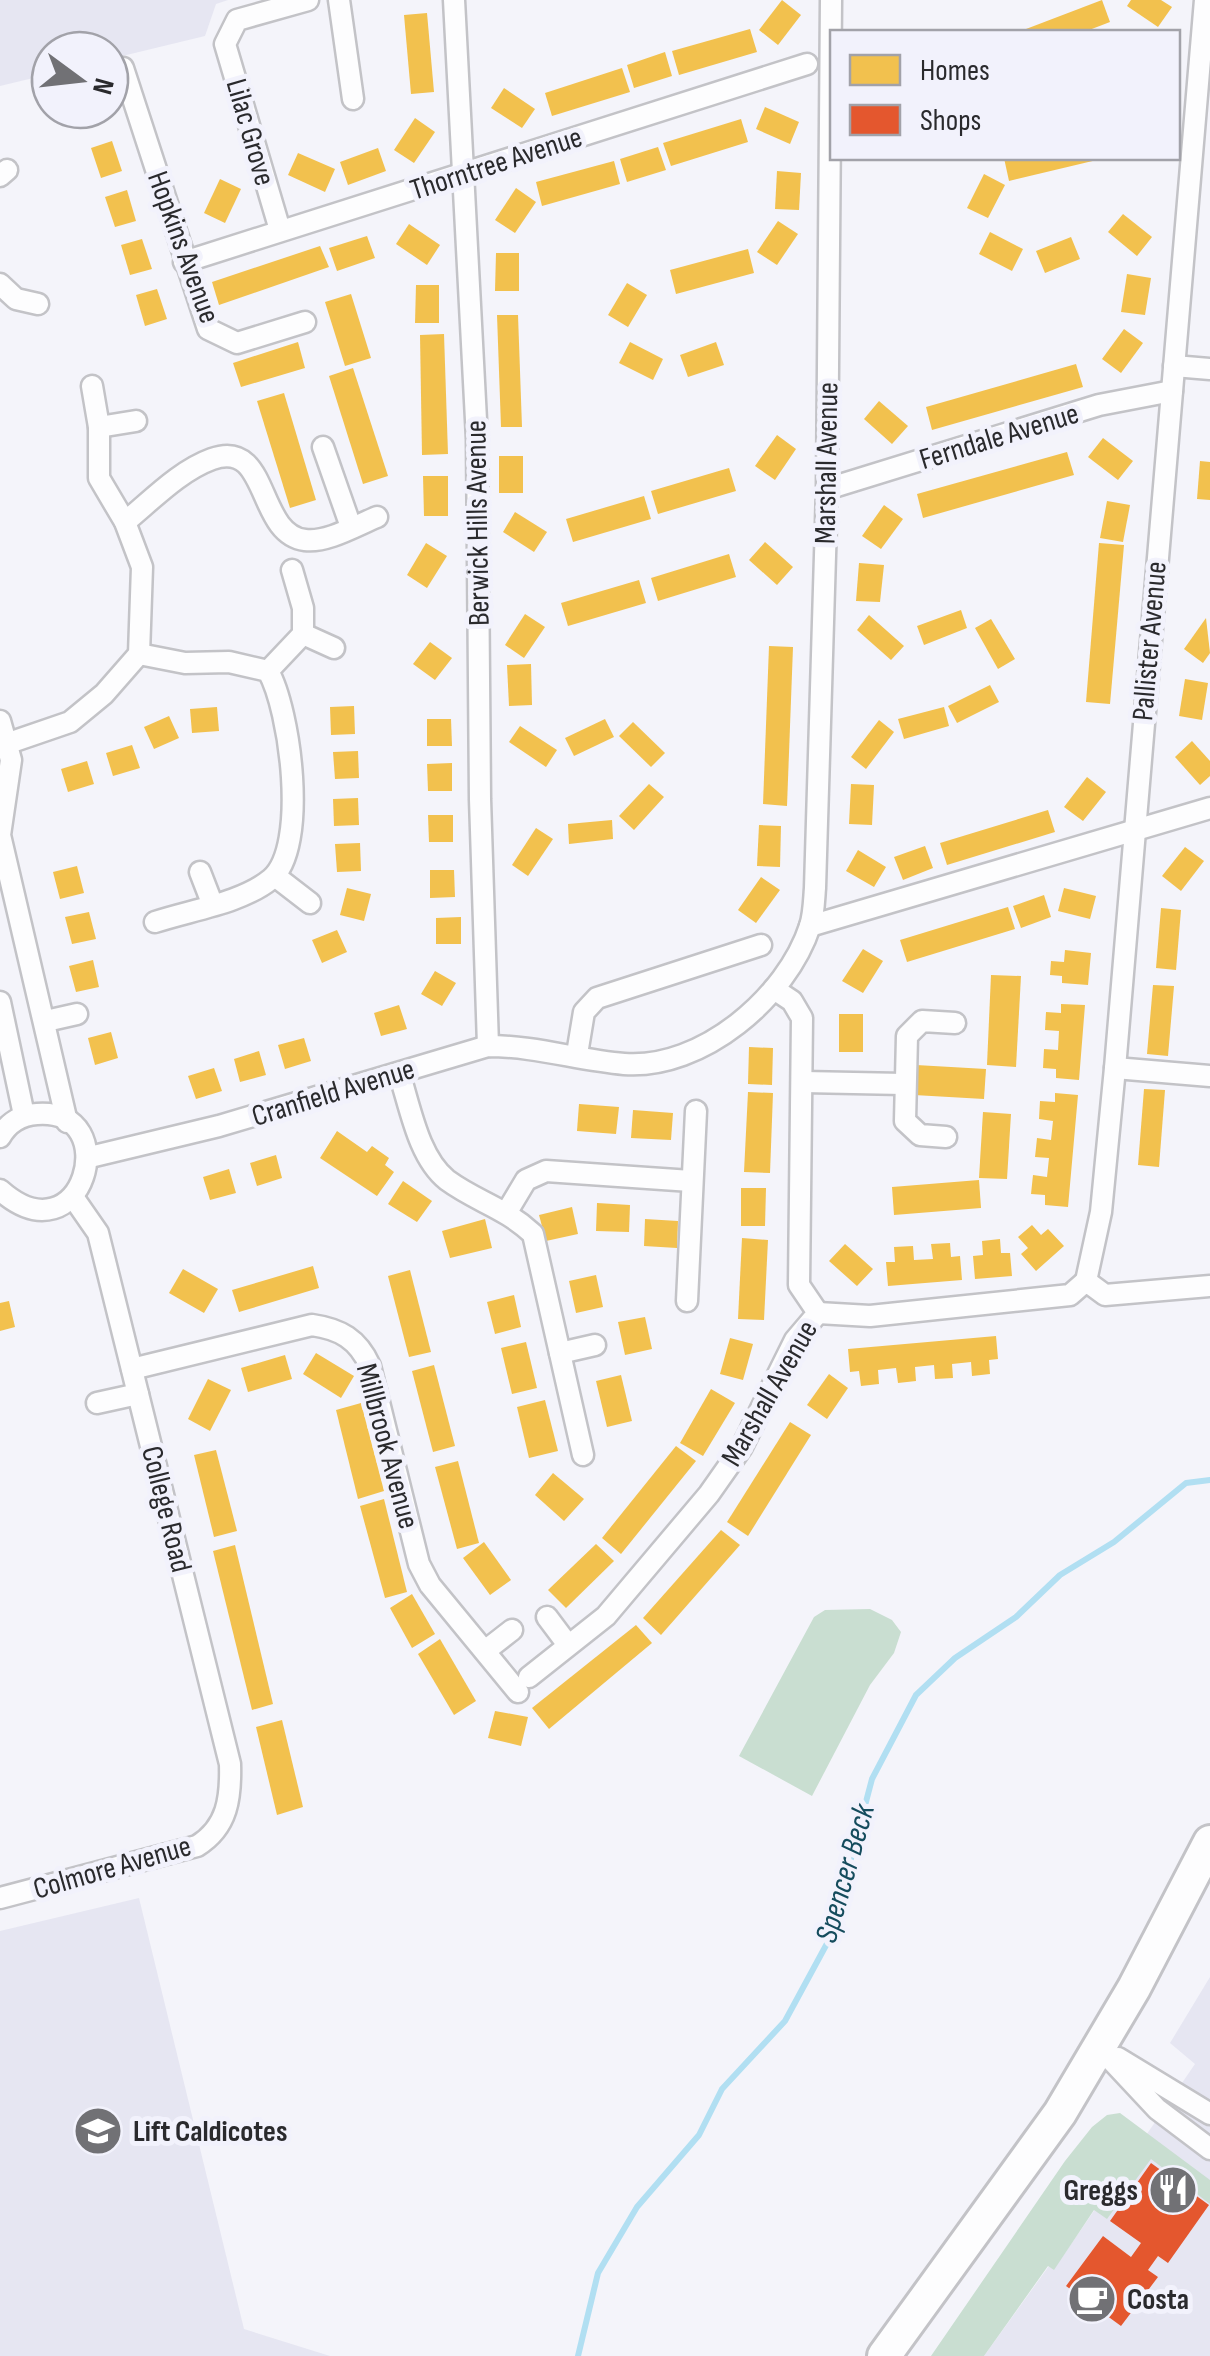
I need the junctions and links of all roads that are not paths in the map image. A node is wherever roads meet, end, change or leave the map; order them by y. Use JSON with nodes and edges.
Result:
{"nodes":[{"id":1,"x":308,"y":0,"type":"edge"},
{"id":2,"x":339,"y":0,"type":"edge"},
{"id":3,"x":454,"y":0,"type":"edge"},
{"id":4,"x":831,"y":0,"type":"edge"},
{"id":5,"x":1204,"y":0,"type":"edge"},
{"id":6,"x":831,"y":30,"type":"edge"},
{"id":7,"x":807,"y":64,"type":"dead end"},
{"id":8,"x":130,"y":87,"type":"edge"},
{"id":9,"x":353,"y":99,"type":"dead end"},
{"id":10,"x":830,"y":122,"type":"edge"},
{"id":11,"x":466,"y":174,"type":"junction"},
{"id":12,"x":280,"y":230,"type":"junction"},
{"id":13,"x":184,"y":262,"type":"junction"},
{"id":14,"x":0,"y":284,"type":"edge"},
{"id":15,"x":38,"y":304,"type":"dead end"},
{"id":16,"x":306,"y":322,"type":"dead end"},
{"id":17,"x":1174,"y":366,"type":"junction"},
{"id":18,"x":1210,"y":368,"type":"edge"},
{"id":19,"x":92,"y":386,"type":"dead end"},
{"id":20,"x":1172,"y":391,"type":"junction"},
{"id":21,"x":136,"y":422,"type":"dead end"},
{"id":22,"x":99,"y":427,"type":"junction"},
{"id":23,"x":324,"y":447,"type":"dead end"},
{"id":24,"x":827,"y":489,"type":"junction"},
{"id":25,"x":378,"y":517,"type":"dead end"},
{"id":26,"x":125,"y":522,"type":"junction"},
{"id":27,"x":351,"y":527,"type":"junction"},
{"id":28,"x":292,"y":570,"type":"dead end"},
{"id":29,"x":303,"y":634,"type":"junction"},
{"id":30,"x":334,"y":648,"type":"dead end"},
{"id":31,"x":139,"y":654,"type":"junction"},
{"id":32,"x":268,"y":671,"type":"junction"},
{"id":33,"x":0,"y":722,"type":"edge"},
{"id":34,"x":4,"y":745,"type":"edge"},
{"id":35,"x":1210,"y":808,"type":"edge"},
{"id":36,"x":1134,"y":830,"type":"junction"},
{"id":37,"x":200,"y":872,"type":"dead end"},
{"id":38,"x":275,"y":876,"type":"junction"},
{"id":39,"x":212,"y":903,"type":"junction"},
{"id":40,"x":310,"y":903,"type":"dead end"},
{"id":41,"x":155,"y":922,"type":"dead end"},
{"id":42,"x":810,"y":926,"type":"junction"},
{"id":43,"x":760,"y":944,"type":"dead end"},
{"id":44,"x":774,"y":989,"type":"junction"},
{"id":45,"x":0,"y":1002,"type":"edge"},
{"id":46,"x":78,"y":1014,"type":"dead end"},
{"id":47,"x":46,"y":1021,"type":"junction"},
{"id":48,"x":954,"y":1023,"type":"dead end"},
{"id":49,"x":488,"y":1046,"type":"junction"},
{"id":50,"x":577,"y":1054,"type":"junction"},
{"id":51,"x":1115,"y":1068,"type":"junction"},
{"id":52,"x":399,"y":1073,"type":"junction"},
{"id":53,"x":1210,"y":1076,"type":"edge"},
{"id":54,"x":804,"y":1082,"type":"junction"},
{"id":55,"x":903,"y":1084,"type":"junction"},
{"id":56,"x":66,"y":1111,"type":"junction"},
{"id":57,"x":696,"y":1112,"type":"dead end"},
{"id":58,"x":24,"y":1116,"type":"junction"},
{"id":59,"x":0,"y":1137,"type":"edge"},
{"id":60,"x":946,"y":1137,"type":"dead end"},
{"id":61,"x":90,"y":1158,"type":"junction"},
{"id":62,"x":691,"y":1181,"type":"junction"},
{"id":63,"x":0,"y":1190,"type":"edge"},
{"id":64,"x":74,"y":1197,"type":"junction"},
{"id":65,"x":508,"y":1210,"type":"junction"},
{"id":66,"x":1086,"y":1281,"type":"junction"},
{"id":67,"x":1210,"y":1286,"type":"edge"},
{"id":68,"x":687,"y":1301,"type":"dead end"},
{"id":69,"x":818,"y":1313,"type":"junction"},
{"id":70,"x":595,"y":1344,"type":"dead end"},
{"id":71,"x":560,"y":1353,"type":"junction"},
{"id":72,"x":132,"y":1369,"type":"junction"},
{"id":73,"x":138,"y":1394,"type":"junction"},
{"id":74,"x":98,"y":1403,"type":"dead end"},
{"id":75,"x":584,"y":1455,"type":"dead end"},
{"id":76,"x":548,"y":1617,"type":"dead end"},
{"id":77,"x":512,"y":1630,"type":"dead end"},
{"id":78,"x":568,"y":1644,"type":"junction"},
{"id":79,"x":485,"y":1651,"type":"junction"},
{"id":80,"x":524,"y":1685,"type":"joint"},
{"id":81,"x":220,"y":1828,"type":"joint"},
{"id":82,"x":1210,"y":1842,"type":"edge"},
{"id":83,"x":0,"y":1898,"type":"edge"},
{"id":84,"x":1099,"y":2047,"type":"junction"},
{"id":85,"x":1210,"y":2114,"type":"edge"},
{"id":86,"x":1210,"y":2150,"type":"edge"},
{"id":87,"x":884,"y":2356,"type":"edge"}],
"edges":[{"from":1,"to":12,"type":"street","name":"Lilac Grove"},
{"from":2,"to":9,"type":"street"},
{"from":3,"to":11,"type":"street","name":"Berwick Hills Avenue"},
{"from":4,"to":6,"type":"street","name":"Marshall Avenue"},
{"from":5,"to":17,"type":"street","name":"Pallister Avenue"},
{"from":7,"to":11,"type":"street","name":"Thorntree Avenue"},
{"from":8,"to":13,"type":"street","name":"Hopkins Avenue"},
{"from":10,"to":24,"type":"street","name":"Marshall Avenue"},
{"from":11,"to":12,"type":"street","name":"Thorntree Avenue"},
{"from":11,"to":49,"type":"street","name":"Berwick Hills Avenue"},
{"from":12,"to":13,"type":"street","name":"Thorntree Avenue"},
{"from":13,"to":16,"type":"street","name":"Hopkins Avenue"},
{"from":14,"to":15,"type":"street"},
{"from":17,"to":18,"type":"street"},
{"from":17,"to":20,"type":"street","name":"Pallister Avenue"},
{"from":19,"to":22,"type":"street"},
{"from":20,"to":24,"type":"street","name":"Ferndale Avenue"},
{"from":20,"to":36,"type":"street","name":"Pallister Avenue"},
{"from":21,"to":22,"type":"street"},
{"from":22,"to":26,"type":"street"},
{"from":23,"to":27,"type":"street"},
{"from":24,"to":42,"type":"street","name":"Marshall Avenue"},
{"from":25,"to":27,"type":"street"},
{"from":26,"to":27,"type":"street"},
{"from":26,"to":31,"type":"street"},
{"from":28,"to":29,"type":"street"},
{"from":29,"to":30,"type":"street"},
{"from":29,"to":32,"type":"street"},
{"from":31,"to":32,"type":"street"},
{"from":31,"to":34,"type":"street"},
{"from":32,"to":38,"type":"street"},
{"from":33,"to":34,"type":"street"},
{"from":34,"to":47,"type":"street"},
{"from":35,"to":36,"type":"street"},
{"from":36,"to":42,"type":"street"},
{"from":36,"to":51,"type":"street","name":"Pallister Avenue"},
{"from":37,"to":39,"type":"street"},
{"from":38,"to":39,"type":"street"},
{"from":38,"to":40,"type":"street"},
{"from":39,"to":41,"type":"street"},
{"from":42,"to":44,"type":"street","name":"Cranfield Avenue"},
{"from":43,"to":50,"type":"street"},
{"from":44,"to":50,"type":"street","name":"Cranfield Avenue"},
{"from":44,"to":54,"type":"street","name":"Marshall Avenue"},
{"from":45,"to":58,"type":"street"},
{"from":46,"to":47,"type":"street"},
{"from":47,"to":56,"type":"street"},
{"from":48,"to":55,"type":"street"},
{"from":49,"to":50,"type":"street","name":"Cranfield Avenue"},
{"from":49,"to":52,"type":"street","name":"Cranfield Avenue"},
{"from":51,"to":53,"type":"street"},
{"from":51,"to":66,"type":"street","name":"Pallister Avenue"},
{"from":52,"to":61,"type":"street","name":"Cranfield Avenue"},
{"from":52,"to":65,"type":"street"},
{"from":54,"to":55,"type":"street"},
{"from":54,"to":69,"type":"street","name":"Marshall Avenue"},
{"from":55,"to":60,"type":"street"},
{"from":56,"to":58,"type":"street"},
{"from":56,"to":61,"type":"street"},
{"from":57,"to":62,"type":"street"},
{"from":58,"to":59,"type":"street"},
{"from":61,"to":64,"type":"street"},
{"from":62,"to":65,"type":"street"},
{"from":62,"to":68,"type":"street"},
{"from":63,"to":64,"type":"street"},
{"from":64,"to":72,"type":"street","name":"College Road"},
{"from":65,"to":71,"type":"street"},
{"from":66,"to":67,"type":"street"},
{"from":66,"to":69,"type":"street"},
{"from":69,"to":78,"type":"street","name":"Marshall Avenue"},
{"from":70,"to":71,"type":"street"},
{"from":71,"to":75,"type":"street"},
{"from":72,"to":73,"type":"street","name":"College Road"},
{"from":72,"to":79,"type":"street","name":"Millbrook Avenue"},
{"from":73,"to":74,"type":"street"},
{"from":73,"to":81,"type":"street","name":"College Road"},
{"from":76,"to":78,"type":"street"},
{"from":77,"to":79,"type":"street"},
{"from":78,"to":80,"type":"street","name":"Marshall Avenue"},
{"from":79,"to":80,"type":"street","name":"Millbrook Avenue"},
{"from":81,"to":83,"type":"street","name":"Colmore Avenue"},
{"from":82,"to":84,"type":"main road"},
{"from":84,"to":85,"type":"street"},
{"from":84,"to":86,"type":"street"},
{"from":84,"to":87,"type":"main road"}]}
